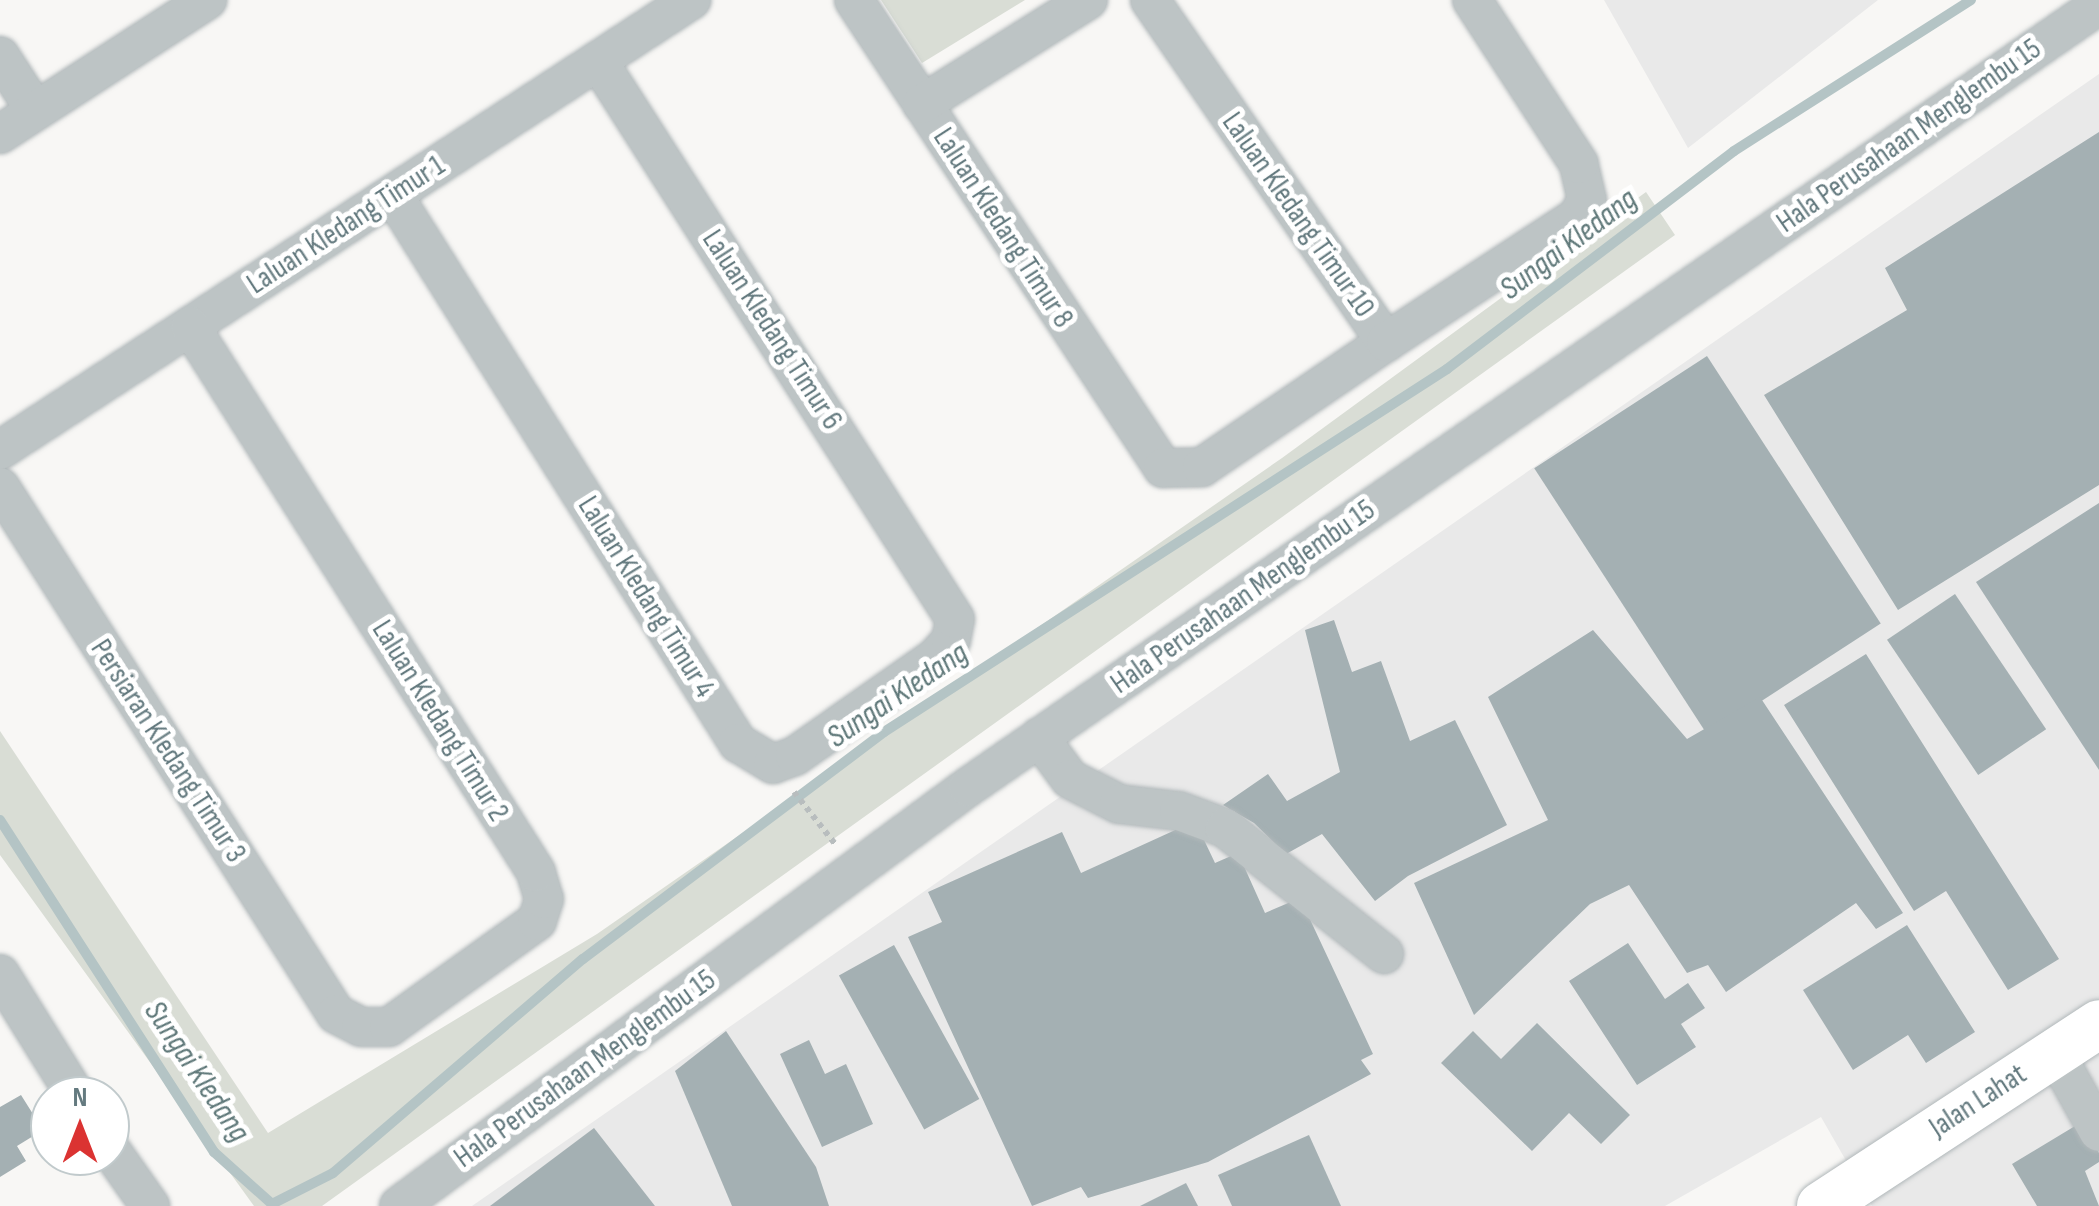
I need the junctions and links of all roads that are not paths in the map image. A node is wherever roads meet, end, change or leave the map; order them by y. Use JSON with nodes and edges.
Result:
{"nodes":[{"id":1,"x":207,"y":0,"type":"edge"},
{"id":2,"x":692,"y":0,"type":"edge"},
{"id":3,"x":854,"y":0,"type":"edge"},
{"id":4,"x":1088,"y":0,"type":"edge"},
{"id":5,"x":1150,"y":0,"type":"edge"},
{"id":6,"x":1472,"y":0,"type":"edge"},
{"id":7,"x":2099,"y":5,"type":"edge"},
{"id":8,"x":0,"y":56,"type":"edge"},
{"id":9,"x":598,"y":62,"type":"junction"},
{"id":10,"x":922,"y":104,"type":"junction"},
{"id":11,"x":36,"y":110,"type":"junction"},
{"id":12,"x":0,"y":134,"type":"edge"},
{"id":13,"x":393,"y":194,"type":"junction"},
{"id":14,"x":190,"y":326,"type":"junction"},
{"id":15,"x":1386,"y":342,"type":"junction"},
{"id":16,"x":0,"y":450,"type":"edge"},
{"id":17,"x":0,"y":487,"type":"edge"},
{"id":18,"x":947,"y":599,"type":"joint"},
{"id":19,"x":1038,"y":738,"type":"junction"},
{"id":20,"x":1384,"y":954,"type":"dead end"},
{"id":21,"x":0,"y":974,"type":"edge"},
{"id":22,"x":336,"y":1014,"type":"joint"},
{"id":23,"x":2099,"y":1024,"type":"edge"},
{"id":24,"x":2054,"y":1052,"type":"junction"},
{"id":25,"x":64,"y":1076,"type":"edge"},
{"id":26,"x":2099,"y":1132,"type":"edge"},
{"id":27,"x":129,"y":1176,"type":"edge"},
{"id":28,"x":1840,"y":1192,"type":"edge"},
{"id":29,"x":150,"y":1206,"type":"edge"},
{"id":30,"x":399,"y":1206,"type":"edge"},
{"id":31,"x":1786,"y":1206,"type":"edge"}],
"edges":[{"from":1,"to":11,"type":"street"},
{"from":2,"to":9,"type":"street","name":"Laluan Kledang Timur 1"},
{"from":3,"to":10,"type":"street","name":"Laluan Kledang Timur 8"},
{"from":4,"to":10,"type":"street"},
{"from":5,"to":15,"type":"street","name":"Laluan Kledang Timur 10"},
{"from":6,"to":15,"type":"street","name":"Laluan Kledang Timur 10"},
{"from":7,"to":19,"type":"street","name":"Hala Perusahaan Menglembu 15"},
{"from":8,"to":11,"type":"street"},
{"from":9,"to":13,"type":"street","name":"Laluan Kledang Timur 1"},
{"from":9,"to":18,"type":"street","name":"Laluan Kledang Timur 6"},
{"from":10,"to":15,"type":"street","name":"Laluan Kledang Timur 8"},
{"from":11,"to":12,"type":"street"},
{"from":13,"to":14,"type":"street","name":"Laluan Kledang Timur 1"},
{"from":13,"to":18,"type":"street","name":"Laluan Kledang Timur 4"},
{"from":14,"to":16,"type":"street","name":"Laluan Kledang Timur 1"},
{"from":14,"to":22,"type":"street","name":"Laluan Kledang Timur 2"},
{"from":17,"to":22,"type":"street","name":"Persiaran Kledang Timur 3"},
{"from":19,"to":20,"type":"street"},
{"from":19,"to":30,"type":"street","name":"Hala Perusahaan Menglembu 15"},
{"from":21,"to":25,"type":"street"},
{"from":23,"to":24,"type":"main road","name":"Jalan Lahat"},
{"from":24,"to":26,"type":"street"},
{"from":24,"to":28,"type":"main road","name":"Jalan Lahat"},
{"from":27,"to":29,"type":"street"},
{"from":28,"to":31,"type":"main road","name":"Jalan Lahat"}]}
